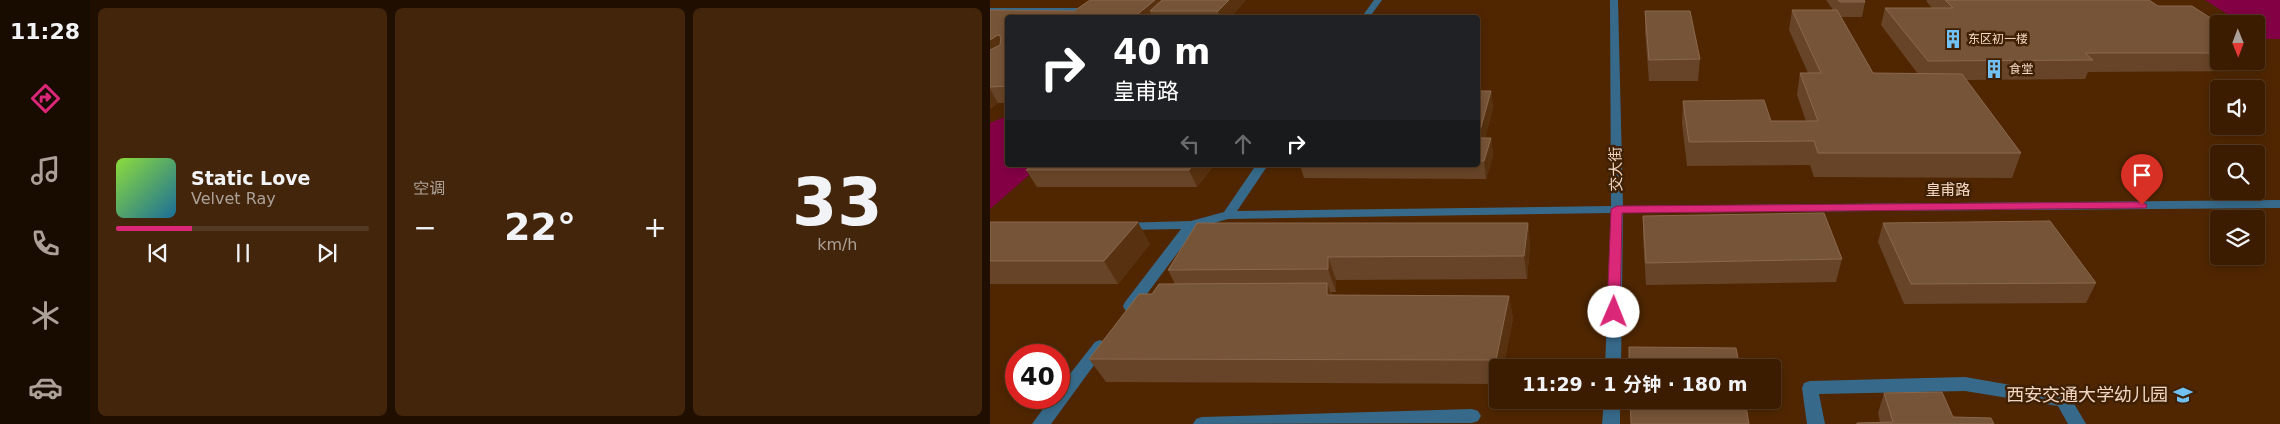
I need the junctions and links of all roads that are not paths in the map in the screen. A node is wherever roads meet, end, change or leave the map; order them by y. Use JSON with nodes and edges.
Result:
{"nodes":[{"id":1,"x":1378,"y":0,"type":"edge"},
{"id":2,"x":1614,"y":0,"type":"edge"},
{"id":3,"x":1085,"y":7,"type":"edge"},
{"id":4,"x":990,"y":10,"type":"edge"},
{"id":5,"x":1076,"y":10,"type":"junction"},
{"id":6,"x":1068,"y":15,"type":"edge"},
{"id":7,"x":1367,"y":15,"type":"edge"},
{"id":8,"x":1261,"y":167,"type":"edge"},
{"id":9,"x":2280,"y":204,"type":"edge"},
{"id":10,"x":1617,"y":209,"type":"junction"},
{"id":11,"x":1228,"y":215,"type":"junction"},
{"id":12,"x":1191,"y":225,"type":"junction"},
{"id":13,"x":1115,"y":226,"type":"edge"},
{"id":14,"x":1135,"y":300,"type":"junction"},
{"id":15,"x":1155,"y":300,"type":"edge"},
{"id":16,"x":1123,"y":315,"type":"edge"},
{"id":17,"x":1112,"y":331,"type":"edge"},
{"id":18,"x":1613,"y":359,"type":"edge"},
{"id":19,"x":1612,"y":409,"type":"edge"},
{"id":20,"x":1472,"y":416,"type":"dead end"},
{"id":21,"x":1041,"y":424,"type":"edge"},
{"id":22,"x":1202,"y":424,"type":"edge"},
{"id":23,"x":1611,"y":424,"type":"edge"},
{"id":24,"x":1816,"y":424,"type":"edge"},
{"id":25,"x":2077,"y":424,"type":"edge"}],
"edges":[{"from":1,"to":7,"type":"street"},
{"from":2,"to":10,"type":"street","name":"交大街"},
{"from":3,"to":5,"type":"street"},
{"from":4,"to":5,"type":"street"},
{"from":5,"to":6,"type":"street"},
{"from":8,"to":11,"type":"street"},
{"from":9,"to":10,"type":"street","name":"皇甫路"},
{"from":10,"to":11,"type":"street","name":"皇甫路"},
{"from":10,"to":18,"type":"street","name":"交大街"},
{"from":11,"to":12,"type":"street","name":"皇甫路"},
{"from":12,"to":13,"type":"street","name":"皇甫路"},
{"from":12,"to":14,"type":"street"},
{"from":14,"to":15,"type":"street"},
{"from":14,"to":16,"type":"street"},
{"from":17,"to":21,"type":"street"},
{"from":19,"to":23,"type":"street"},
{"from":20,"to":22,"type":"street"},
{"from":24,"to":25,"type":"street"}]}
